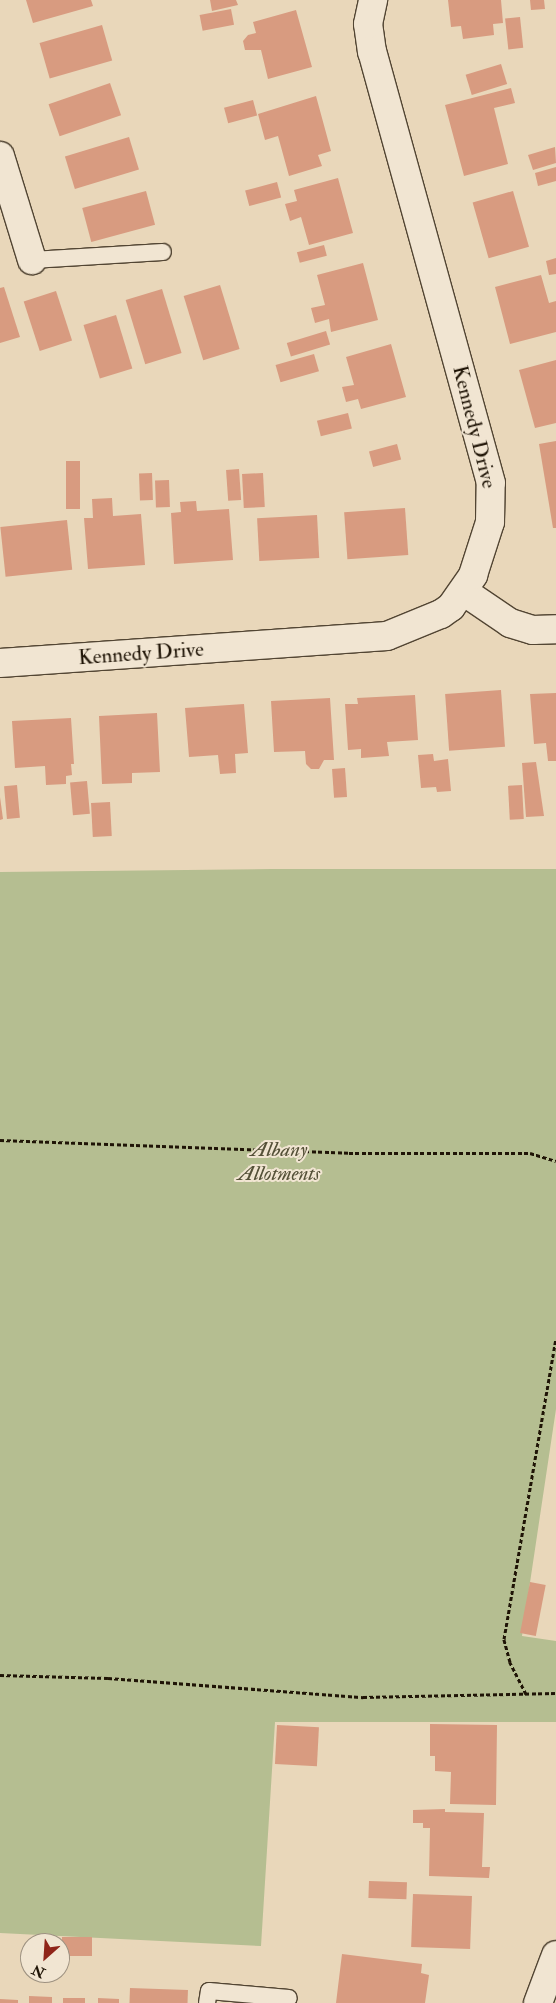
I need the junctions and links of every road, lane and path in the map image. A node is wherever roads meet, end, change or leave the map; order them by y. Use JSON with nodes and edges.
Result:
{"nodes":[{"id":1,"x":373,"y":0,"type":"edge"},
{"id":2,"x":0,"y":156,"type":"edge"},
{"id":3,"x":9,"y":219,"type":"edge"},
{"id":4,"x":163,"y":252,"type":"dead end"},
{"id":5,"x":32,"y":260,"type":"joint"},
{"id":6,"x":463,"y":591,"type":"junction"},
{"id":7,"x":556,"y":629,"type":"edge"},
{"id":8,"x":0,"y":663,"type":"edge"},
{"id":9,"x":0,"y":1140,"type":"edge"},
{"id":10,"x":556,"y":1161,"type":"edge"},
{"id":11,"x":556,"y":1338,"type":"edge"},
{"id":12,"x":0,"y":1675,"type":"edge"},
{"id":13,"x":556,"y":1693,"type":"edge"},
{"id":14,"x":526,"y":1694,"type":"junction"},
{"id":15,"x":556,"y":1955,"type":"edge"},
{"id":16,"x":289,"y":1998,"type":"dead end"},
{"id":17,"x":207,"y":2003,"type":"edge"},
{"id":18,"x":538,"y":2003,"type":"edge"}],
"edges":[{"from":1,"to":6,"type":"street","name":"Kennedy Drive"},
{"from":2,"to":3,"type":"street"},
{"from":3,"to":5,"type":"street"},
{"from":4,"to":5,"type":"lane"},
{"from":6,"to":7,"type":"street"},
{"from":6,"to":8,"type":"street","name":"Kennedy Drive"},
{"from":9,"to":10,"type":"path"},
{"from":11,"to":14,"type":"path"},
{"from":12,"to":14,"type":"path"},
{"from":13,"to":14,"type":"path"},
{"from":15,"to":18,"type":"street"},
{"from":16,"to":17,"type":"lane"}]}
